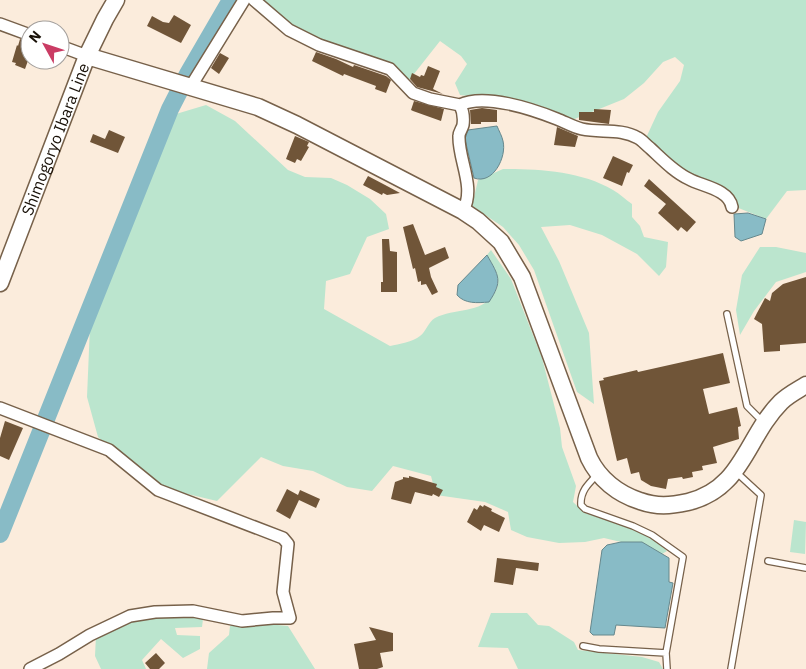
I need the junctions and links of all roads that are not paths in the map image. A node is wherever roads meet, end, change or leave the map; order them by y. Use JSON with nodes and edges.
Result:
{"nodes":[{"id":1,"x":116,"y":0,"type":"edge"},
{"id":2,"x":244,"y":0,"type":"edge"},
{"id":3,"x":254,"y":0,"type":"edge"},
{"id":4,"x":0,"y":24,"type":"edge"},
{"id":5,"x":20,"y":31,"type":"edge"},
{"id":6,"x":70,"y":50,"type":"edge"},
{"id":7,"x":87,"y":56,"type":"junction"},
{"id":8,"x":188,"y":85,"type":"junction"},
{"id":9,"x":460,"y":105,"type":"junction"},
{"id":10,"x":732,"y":207,"type":"dead end"},
{"id":11,"x":463,"y":211,"type":"junction"},
{"id":12,"x":0,"y":282,"type":"edge"},
{"id":13,"x":727,"y":314,"type":"dead end"},
{"id":14,"x":806,"y":385,"type":"edge"},
{"id":15,"x":0,"y":408,"type":"edge"},
{"id":16,"x":765,"y":424,"type":"junction"},
{"id":17,"x":735,"y":471,"type":"junction"},
{"id":18,"x":598,"y":474,"type":"junction"},
{"id":19,"x":768,"y":561,"type":"dead end"},
{"id":20,"x":806,"y":568,"type":"edge"},
{"id":21,"x":583,"y":646,"type":"dead end"},
{"id":22,"x":666,"y":653,"type":"junction"},
{"id":23,"x":30,"y":669,"type":"edge"},
{"id":24,"x":667,"y":669,"type":"edge"},
{"id":25,"x":732,"y":669,"type":"edge"}],
"edges":[{"from":1,"to":7,"type":"street","name":"Shimogoryo Ibara Line"},
{"from":2,"to":8,"type":"street"},
{"from":3,"to":9,"type":"street"},
{"from":4,"to":5,"type":"street"},
{"from":6,"to":7,"type":"street"},
{"from":7,"to":8,"type":"street"},
{"from":7,"to":12,"type":"street","name":"Shimogoryo Ibara Line"},
{"from":8,"to":11,"type":"street"},
{"from":9,"to":10,"type":"street"},
{"from":9,"to":11,"type":"street"},
{"from":11,"to":18,"type":"street"},
{"from":13,"to":16,"type":"lane"},
{"from":14,"to":16,"type":"street"},
{"from":15,"to":23,"type":"street"},
{"from":16,"to":17,"type":"street"},
{"from":17,"to":18,"type":"street"},
{"from":17,"to":25,"type":"lane"},
{"from":18,"to":22,"type":"lane"},
{"from":19,"to":20,"type":"lane"},
{"from":21,"to":22,"type":"lane"},
{"from":22,"to":24,"type":"lane"}]}
